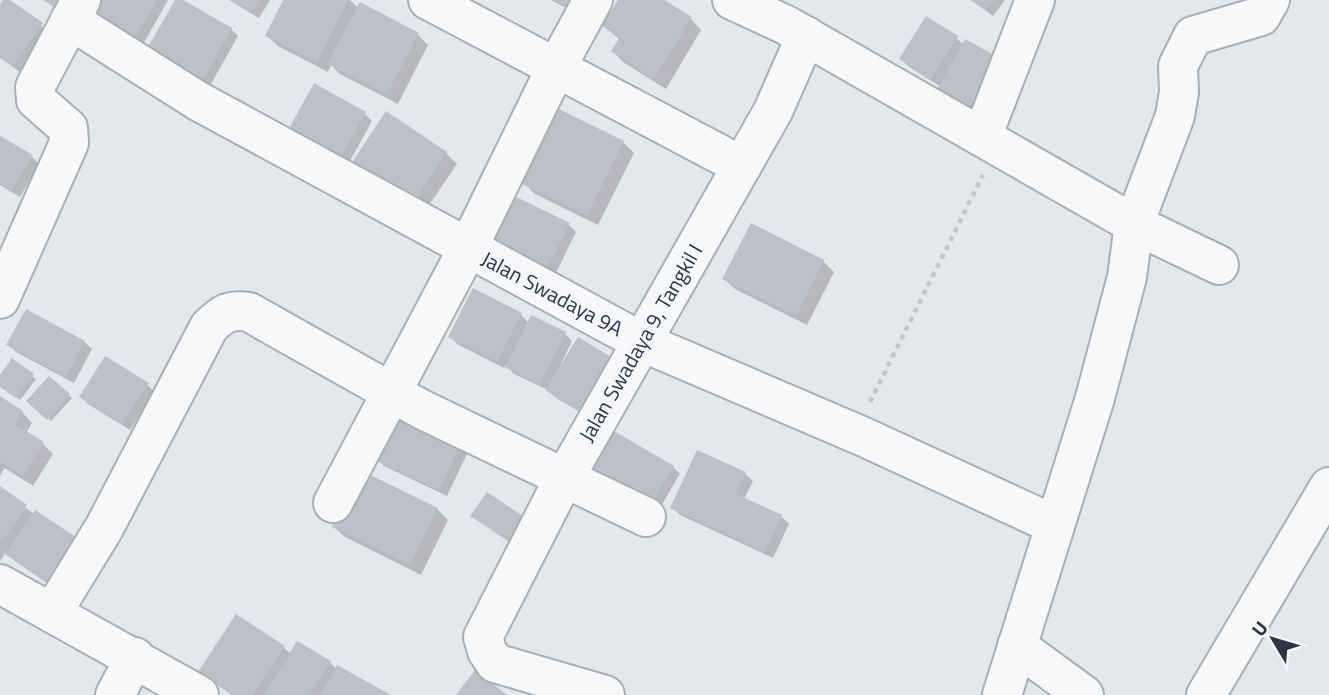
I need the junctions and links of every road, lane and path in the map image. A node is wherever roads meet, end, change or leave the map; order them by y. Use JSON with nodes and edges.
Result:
{"nodes":[{"id":1,"x":428,"y":0,"type":"edge"},
{"id":2,"x":593,"y":0,"type":"edge"},
{"id":3,"x":732,"y":0,"type":"edge"},
{"id":4,"x":1035,"y":0,"type":"edge"},
{"id":5,"x":1270,"y":0,"type":"edge"},
{"id":6,"x":76,"y":10,"type":"edge"},
{"id":7,"x":806,"y":36,"type":"junction"},
{"id":8,"x":556,"y":68,"type":"junction"},
{"id":9,"x":990,"y":142,"type":"junction"},
{"id":10,"x":742,"y":166,"type":"junction"},
{"id":11,"x":1134,"y":224,"type":"junction"},
{"id":12,"x":468,"y":248,"type":"junction"},
{"id":13,"x":1219,"y":265,"type":"dead end"},
{"id":14,"x":0,"y":299,"type":"edge"},
{"id":15,"x":642,"y":342,"type":"junction"},
{"id":16,"x":391,"y":391,"type":"junction"},
{"id":17,"x":854,"y":433,"type":"junction"},
{"id":18,"x":565,"y":478,"type":"junction"},
{"id":19,"x":1329,"y":487,"type":"edge"},
{"id":20,"x":333,"y":503,"type":"dead end"},
{"id":21,"x":646,"y":517,"type":"dead end"},
{"id":22,"x":1055,"y":525,"type":"junction"},
{"id":23,"x":0,"y":584,"type":"edge"},
{"id":24,"x":52,"y":613,"type":"junction"},
{"id":25,"x":1017,"y":646,"type":"junction"},
{"id":26,"x":135,"y":657,"type":"junction"},
{"id":27,"x":115,"y":695,"type":"edge"},
{"id":28,"x":199,"y":695,"type":"edge"},
{"id":29,"x":605,"y":695,"type":"edge"},
{"id":30,"x":1002,"y":695,"type":"edge"},
{"id":31,"x":1084,"y":695,"type":"edge"},
{"id":32,"x":1206,"y":695,"type":"edge"}],
"edges":[{"from":1,"to":8,"type":"street"},
{"from":2,"to":8,"type":"street"},
{"from":3,"to":7,"type":"street"},
{"from":4,"to":9,"type":"street"},
{"from":5,"to":11,"type":"street"},
{"from":6,"to":12,"type":"street","name":"Jalan Swadaya 9A"},
{"from":6,"to":14,"type":"street"},
{"from":7,"to":9,"type":"street"},
{"from":7,"to":10,"type":"street","name":"Jalan Swadaya 9, Tangkil I"},
{"from":8,"to":10,"type":"street"},
{"from":8,"to":12,"type":"street"},
{"from":9,"to":11,"type":"street"},
{"from":9,"to":17,"type":"path"},
{"from":10,"to":15,"type":"street","name":"Jalan Swadaya 9, Tangkil I"},
{"from":11,"to":13,"type":"street"},
{"from":11,"to":22,"type":"street"},
{"from":12,"to":15,"type":"street","name":"Jalan Swadaya 9A"},
{"from":12,"to":16,"type":"street"},
{"from":15,"to":17,"type":"street","name":"Jalan Swadaya 9A"},
{"from":15,"to":18,"type":"street","name":"Jalan Swadaya 9, Tangkil I"},
{"from":16,"to":18,"type":"street"},
{"from":16,"to":20,"type":"street"},
{"from":16,"to":24,"type":"street"},
{"from":17,"to":22,"type":"street","name":"Jalan Swadaya 9A"},
{"from":18,"to":21,"type":"street"},
{"from":18,"to":29,"type":"street","name":"Jalan Swadaya 9, Tangkil I"},
{"from":19,"to":32,"type":"street"},
{"from":22,"to":25,"type":"street"},
{"from":23,"to":24,"type":"street"},
{"from":24,"to":26,"type":"street"},
{"from":25,"to":30,"type":"street"},
{"from":25,"to":31,"type":"street"},
{"from":26,"to":27,"type":"street"},
{"from":26,"to":28,"type":"street"}]}
